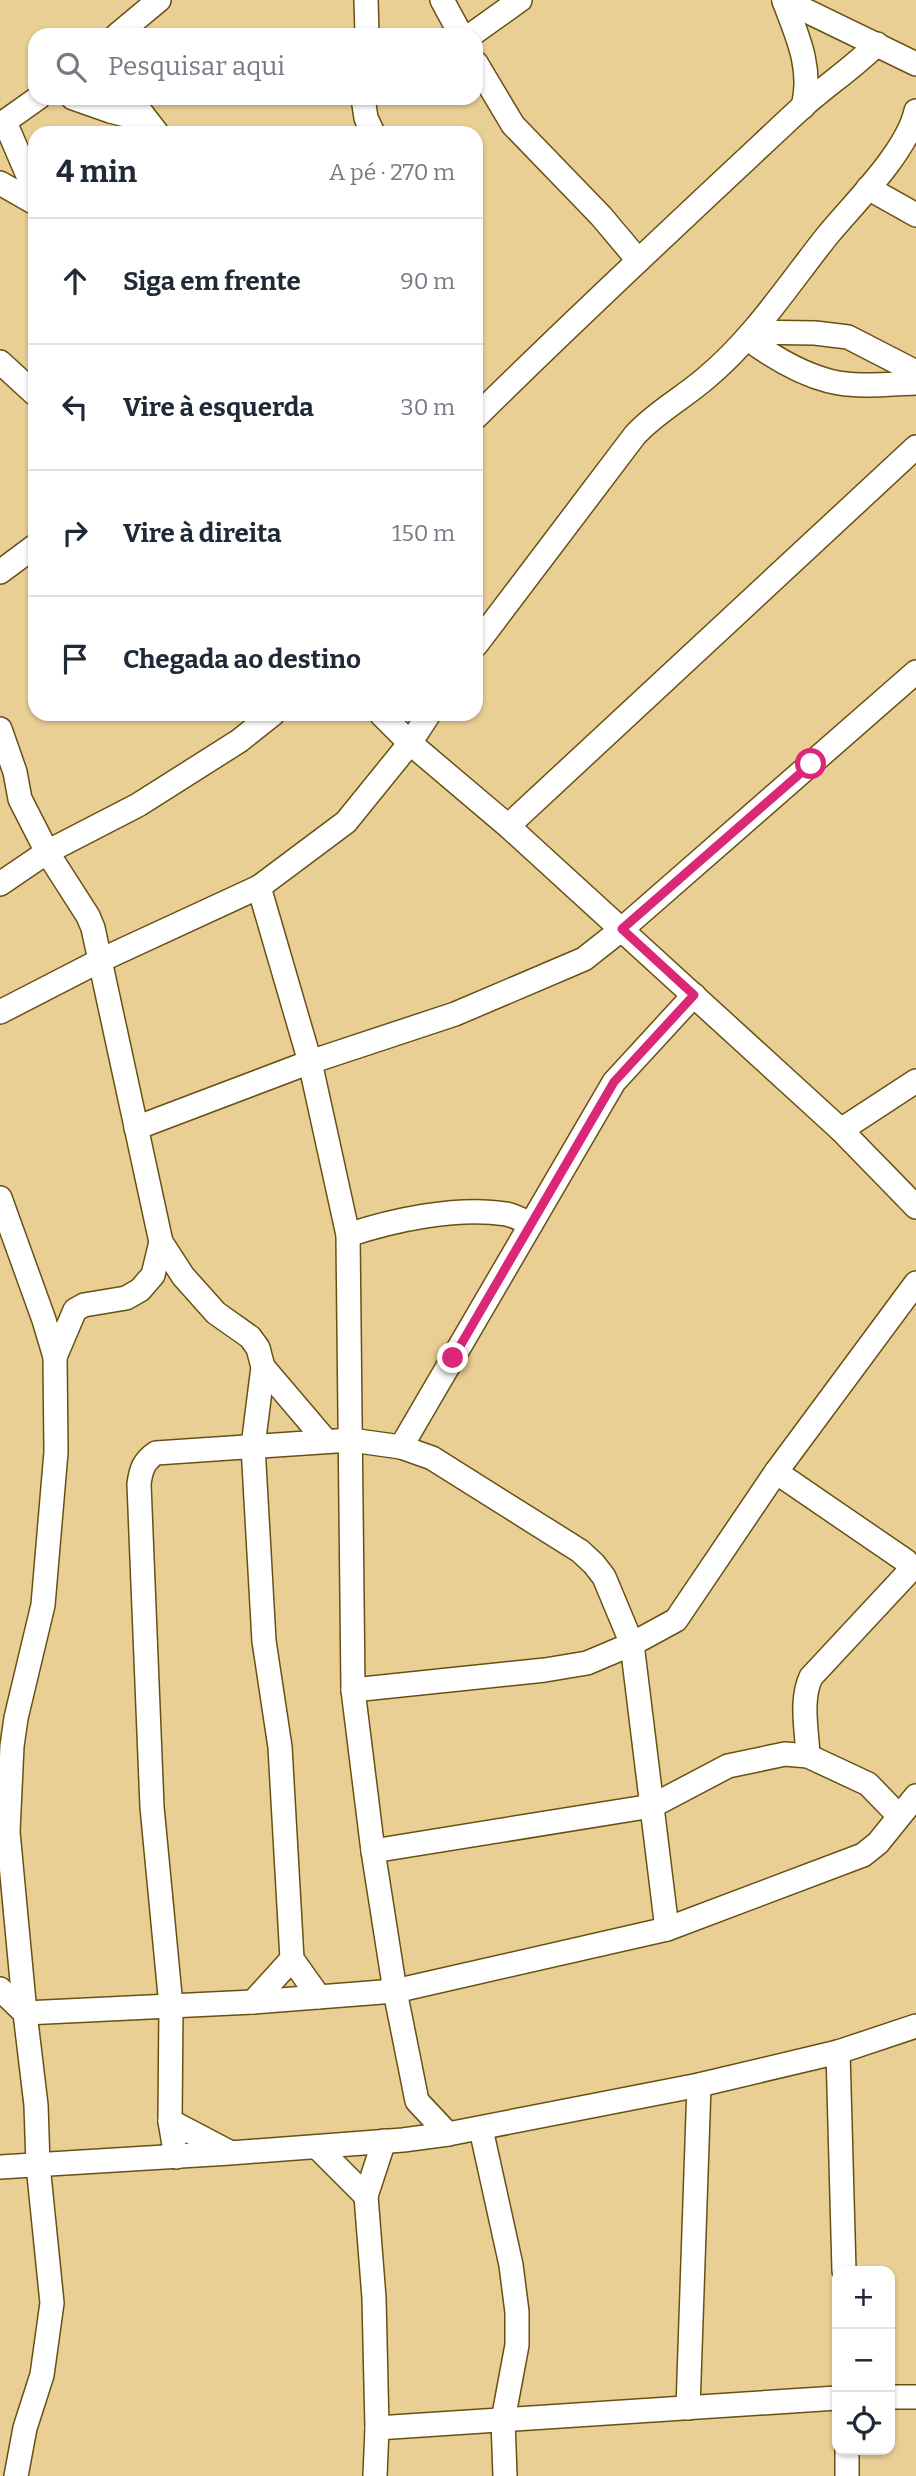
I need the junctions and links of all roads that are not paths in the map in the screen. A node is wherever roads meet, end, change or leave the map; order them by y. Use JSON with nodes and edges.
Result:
{"nodes":[{"id":1,"x":159,"y":0,"type":"edge"},
{"id":2,"x":366,"y":0,"type":"edge"},
{"id":3,"x":442,"y":0,"type":"edge"},
{"id":4,"x":520,"y":0,"type":"edge"},
{"id":5,"x":784,"y":0,"type":"edge"},
{"id":6,"x":125,"y":28,"type":"edge"},
{"id":7,"x":367,"y":28,"type":"edge"},
{"id":8,"x":457,"y":28,"type":"edge"},
{"id":9,"x":481,"y":28,"type":"edge"},
{"id":10,"x":877,"y":44,"type":"junction"},
{"id":11,"x":916,"y":65,"type":"edge"},
{"id":12,"x":483,"y":75,"type":"edge"},
{"id":13,"x":28,"y":105,"type":"edge"},
{"id":14,"x":93,"y":105,"type":"edge"},
{"id":15,"x":135,"y":105,"type":"edge"},
{"id":16,"x":364,"y":105,"type":"edge"},
{"id":17,"x":803,"y":107,"type":"junction"},
{"id":18,"x":916,"y":111,"type":"edge"},
{"id":19,"x":2,"y":123,"type":"edge"},
{"id":20,"x":151,"y":126,"type":"edge"},
{"id":21,"x":370,"y":126,"type":"edge"},
{"id":22,"x":28,"y":177,"type":"edge"},
{"id":23,"x":0,"y":183,"type":"edge"},
{"id":24,"x":868,"y":188,"type":"junction"},
{"id":25,"x":28,"y":199,"type":"edge"},
{"id":26,"x":916,"y":215,"type":"edge"},
{"id":27,"x":638,"y":260,"type":"junction"},
{"id":28,"x":750,"y":335,"type":"junction"},
{"id":29,"x":0,"y":362,"type":"edge"},
{"id":30,"x":916,"y":372,"type":"edge"},
{"id":31,"x":916,"y":383,"type":"edge"},
{"id":32,"x":28,"y":388,"type":"edge"},
{"id":33,"x":483,"y":411,"type":"edge"},
{"id":34,"x":916,"y":447,"type":"edge"},
{"id":35,"x":28,"y":551,"type":"edge"},
{"id":36,"x":0,"y":572,"type":"edge"},
{"id":37,"x":483,"y":636,"type":"edge"},
{"id":38,"x":916,"y":672,"type":"edge"},
{"id":39,"x":264,"y":721,"type":"edge"},
{"id":40,"x":389,"y":721,"type":"edge"},
{"id":41,"x":424,"y":721,"type":"edge"},
{"id":42,"x":0,"y":729,"type":"edge"},
{"id":43,"x":410,"y":743,"type":"junction"},
{"id":44,"x":508,"y":826,"type":"junction"},
{"id":45,"x":47,"y":852,"type":"junction"},
{"id":46,"x":0,"y":884,"type":"edge"},
{"id":47,"x":259,"y":887,"type":"junction"},
{"id":48,"x":622,"y":929,"type":"junction"},
{"id":49,"x":101,"y":960,"type":"junction"},
{"id":50,"x":694,"y":995,"type":"junction"},
{"id":51,"x":0,"y":1012,"type":"edge"},
{"id":52,"x":310,"y":1062,"type":"junction"},
{"id":53,"x":916,"y":1081,"type":"edge"},
{"id":54,"x":136,"y":1128,"type":"junction"},
{"id":55,"x":841,"y":1130,"type":"junction"},
{"id":56,"x":0,"y":1198,"type":"edge"},
{"id":57,"x":916,"y":1207,"type":"edge"},
{"id":58,"x":531,"y":1224,"type":"junction"},
{"id":59,"x":348,"y":1235,"type":"junction"},
{"id":60,"x":161,"y":1242,"type":"junction"},
{"id":61,"x":916,"y":1283,"type":"edge"},
{"id":62,"x":55,"y":1357,"type":"junction"},
{"id":63,"x":263,"y":1367,"type":"junction"},
{"id":64,"x":351,"y":1440,"type":"junction"},
{"id":65,"x":326,"y":1441,"type":"junction"},
{"id":66,"x":253,"y":1446,"type":"junction"},
{"id":67,"x":401,"y":1447,"type":"junction"},
{"id":68,"x":776,"y":1472,"type":"junction"},
{"id":69,"x":632,"y":1644,"type":"junction"},
{"id":70,"x":353,"y":1690,"type":"junction"},
{"id":71,"x":808,"y":1756,"type":"junction"},
{"id":72,"x":916,"y":1796,"type":"edge"},
{"id":73,"x":652,"y":1806,"type":"junction"},
{"id":74,"x":899,"y":1816,"type":"junction"},
{"id":75,"x":373,"y":1851,"type":"junction"},
{"id":76,"x":667,"y":1929,"type":"junction"},
{"id":77,"x":292,"y":1959,"type":"junction"},
{"id":78,"x":0,"y":1989,"type":"edge"},
{"id":79,"x":395,"y":1991,"type":"junction"},
{"id":80,"x":319,"y":1997,"type":"junction"},
{"id":81,"x":253,"y":2002,"type":"junction"},
{"id":82,"x":171,"y":2006,"type":"junction"},
{"id":83,"x":25,"y":2013,"type":"junction"},
{"id":84,"x":916,"y":2026,"type":"edge"},
{"id":85,"x":838,"y":2052,"type":"junction"},
{"id":86,"x":699,"y":2085,"type":"junction"},
{"id":87,"x":417,"y":2101,"type":"junction"},
{"id":88,"x":170,"y":2121,"type":"junction"},
{"id":89,"x":481,"y":2129,"type":"junction"},
{"id":90,"x":448,"y":2134,"type":"junction"},
{"id":91,"x":394,"y":2141,"type":"junction"},
{"id":92,"x":317,"y":2147,"type":"junction"},
{"id":93,"x":230,"y":2153,"type":"junction"},
{"id":94,"x":176,"y":2157,"type":"junction"},
{"id":95,"x":38,"y":2165,"type":"junction"},
{"id":96,"x":0,"y":2167,"type":"edge"},
{"id":97,"x":366,"y":2196,"type":"junction"},
{"id":98,"x":844,"y":2266,"type":"edge"},
{"id":99,"x":895,"y":2397,"type":"edge"},
{"id":100,"x":916,"y":2397,"type":"edge"},
{"id":101,"x":832,"y":2398,"type":"edge"},
{"id":102,"x":688,"y":2408,"type":"junction"},
{"id":103,"x":503,"y":2420,"type":"junction"},
{"id":104,"x":377,"y":2428,"type":"junction"},
{"id":105,"x":848,"y":2455,"type":"edge"},
{"id":106,"x":16,"y":2476,"type":"edge"},
{"id":107,"x":375,"y":2476,"type":"edge"},
{"id":108,"x":505,"y":2476,"type":"edge"},
{"id":109,"x":847,"y":2476,"type":"edge"}],
"edges":[{"from":1,"to":6,"type":"street"},
{"from":2,"to":7,"type":"street"},
{"from":3,"to":8,"type":"street"},
{"from":4,"to":9,"type":"street"},
{"from":5,"to":10,"type":"street"},
{"from":5,"to":17,"type":"street"},
{"from":10,"to":11,"type":"street"},
{"from":10,"to":17,"type":"street"},
{"from":12,"to":27,"type":"street"},
{"from":13,"to":19,"type":"street"},
{"from":14,"to":20,"type":"street"},
{"from":15,"to":20,"type":"street"},
{"from":16,"to":21,"type":"street"},
{"from":17,"to":27,"type":"street"},
{"from":18,"to":24,"type":"street"},
{"from":19,"to":22,"type":"street"},
{"from":23,"to":25,"type":"street"},
{"from":24,"to":26,"type":"street"},
{"from":24,"to":28,"type":"street"},
{"from":27,"to":33,"type":"street"},
{"from":28,"to":30,"type":"street"},
{"from":28,"to":31,"type":"street"},
{"from":28,"to":37,"type":"street"},
{"from":29,"to":32,"type":"street"},
{"from":34,"to":44,"type":"street"},
{"from":35,"to":36,"type":"street"},
{"from":38,"to":48,"type":"street"},
{"from":39,"to":45,"type":"street"},
{"from":40,"to":43,"type":"street"},
{"from":41,"to":43,"type":"street"},
{"from":42,"to":45,"type":"street"},
{"from":43,"to":44,"type":"street"},
{"from":43,"to":47,"type":"street"},
{"from":44,"to":48,"type":"street"},
{"from":45,"to":46,"type":"street"},
{"from":45,"to":49,"type":"street"},
{"from":47,"to":49,"type":"street"},
{"from":47,"to":52,"type":"street"},
{"from":48,"to":50,"type":"street"},
{"from":48,"to":52,"type":"street"},
{"from":49,"to":51,"type":"street"},
{"from":49,"to":54,"type":"street"},
{"from":50,"to":55,"type":"street"},
{"from":50,"to":58,"type":"street"},
{"from":52,"to":54,"type":"street"},
{"from":52,"to":59,"type":"street"},
{"from":53,"to":55,"type":"street"},
{"from":54,"to":60,"type":"street"},
{"from":55,"to":57,"type":"street"},
{"from":56,"to":62,"type":"street"},
{"from":58,"to":59,"type":"street"},
{"from":58,"to":67,"type":"street"},
{"from":59,"to":64,"type":"street"},
{"from":60,"to":62,"type":"street"},
{"from":60,"to":63,"type":"street"},
{"from":61,"to":68,"type":"street"},
{"from":62,"to":83,"type":"street"},
{"from":63,"to":65,"type":"street"},
{"from":63,"to":66,"type":"street"},
{"from":64,"to":65,"type":"street"},
{"from":64,"to":67,"type":"street"},
{"from":64,"to":70,"type":"street"},
{"from":65,"to":66,"type":"street"},
{"from":66,"to":77,"type":"street"},
{"from":66,"to":82,"type":"street"},
{"from":67,"to":69,"type":"street"},
{"from":68,"to":69,"type":"street"},
{"from":68,"to":71,"type":"street"},
{"from":69,"to":70,"type":"street"},
{"from":69,"to":73,"type":"street"},
{"from":70,"to":75,"type":"street"},
{"from":71,"to":73,"type":"street"},
{"from":71,"to":74,"type":"street"},
{"from":72,"to":74,"type":"street"},
{"from":73,"to":75,"type":"street"},
{"from":73,"to":76,"type":"street"},
{"from":74,"to":76,"type":"street"},
{"from":75,"to":79,"type":"street"},
{"from":76,"to":79,"type":"street"},
{"from":77,"to":80,"type":"street"},
{"from":77,"to":81,"type":"street"},
{"from":78,"to":83,"type":"street"},
{"from":79,"to":80,"type":"street"},
{"from":79,"to":87,"type":"street"},
{"from":80,"to":81,"type":"street"},
{"from":81,"to":82,"type":"street"},
{"from":82,"to":83,"type":"street"},
{"from":82,"to":88,"type":"street"},
{"from":83,"to":95,"type":"street"},
{"from":84,"to":85,"type":"street"},
{"from":85,"to":86,"type":"street"},
{"from":85,"to":98,"type":"street"},
{"from":86,"to":89,"type":"street"},
{"from":86,"to":102,"type":"street"},
{"from":87,"to":90,"type":"street"},
{"from":87,"to":91,"type":"street"},
{"from":88,"to":93,"type":"street"},
{"from":88,"to":94,"type":"street"},
{"from":89,"to":90,"type":"street"},
{"from":89,"to":103,"type":"street"},
{"from":90,"to":91,"type":"street"},
{"from":91,"to":92,"type":"street"},
{"from":91,"to":97,"type":"street"},
{"from":92,"to":93,"type":"street"},
{"from":92,"to":97,"type":"street"},
{"from":93,"to":94,"type":"street"},
{"from":94,"to":95,"type":"street"},
{"from":95,"to":96,"type":"street"},
{"from":95,"to":106,"type":"street"},
{"from":97,"to":104,"type":"street"},
{"from":99,"to":100,"type":"street"},
{"from":101,"to":102,"type":"street"},
{"from":102,"to":103,"type":"street"},
{"from":103,"to":104,"type":"street"},
{"from":103,"to":108,"type":"street"},
{"from":104,"to":107,"type":"street"},
{"from":105,"to":109,"type":"street"}]}
